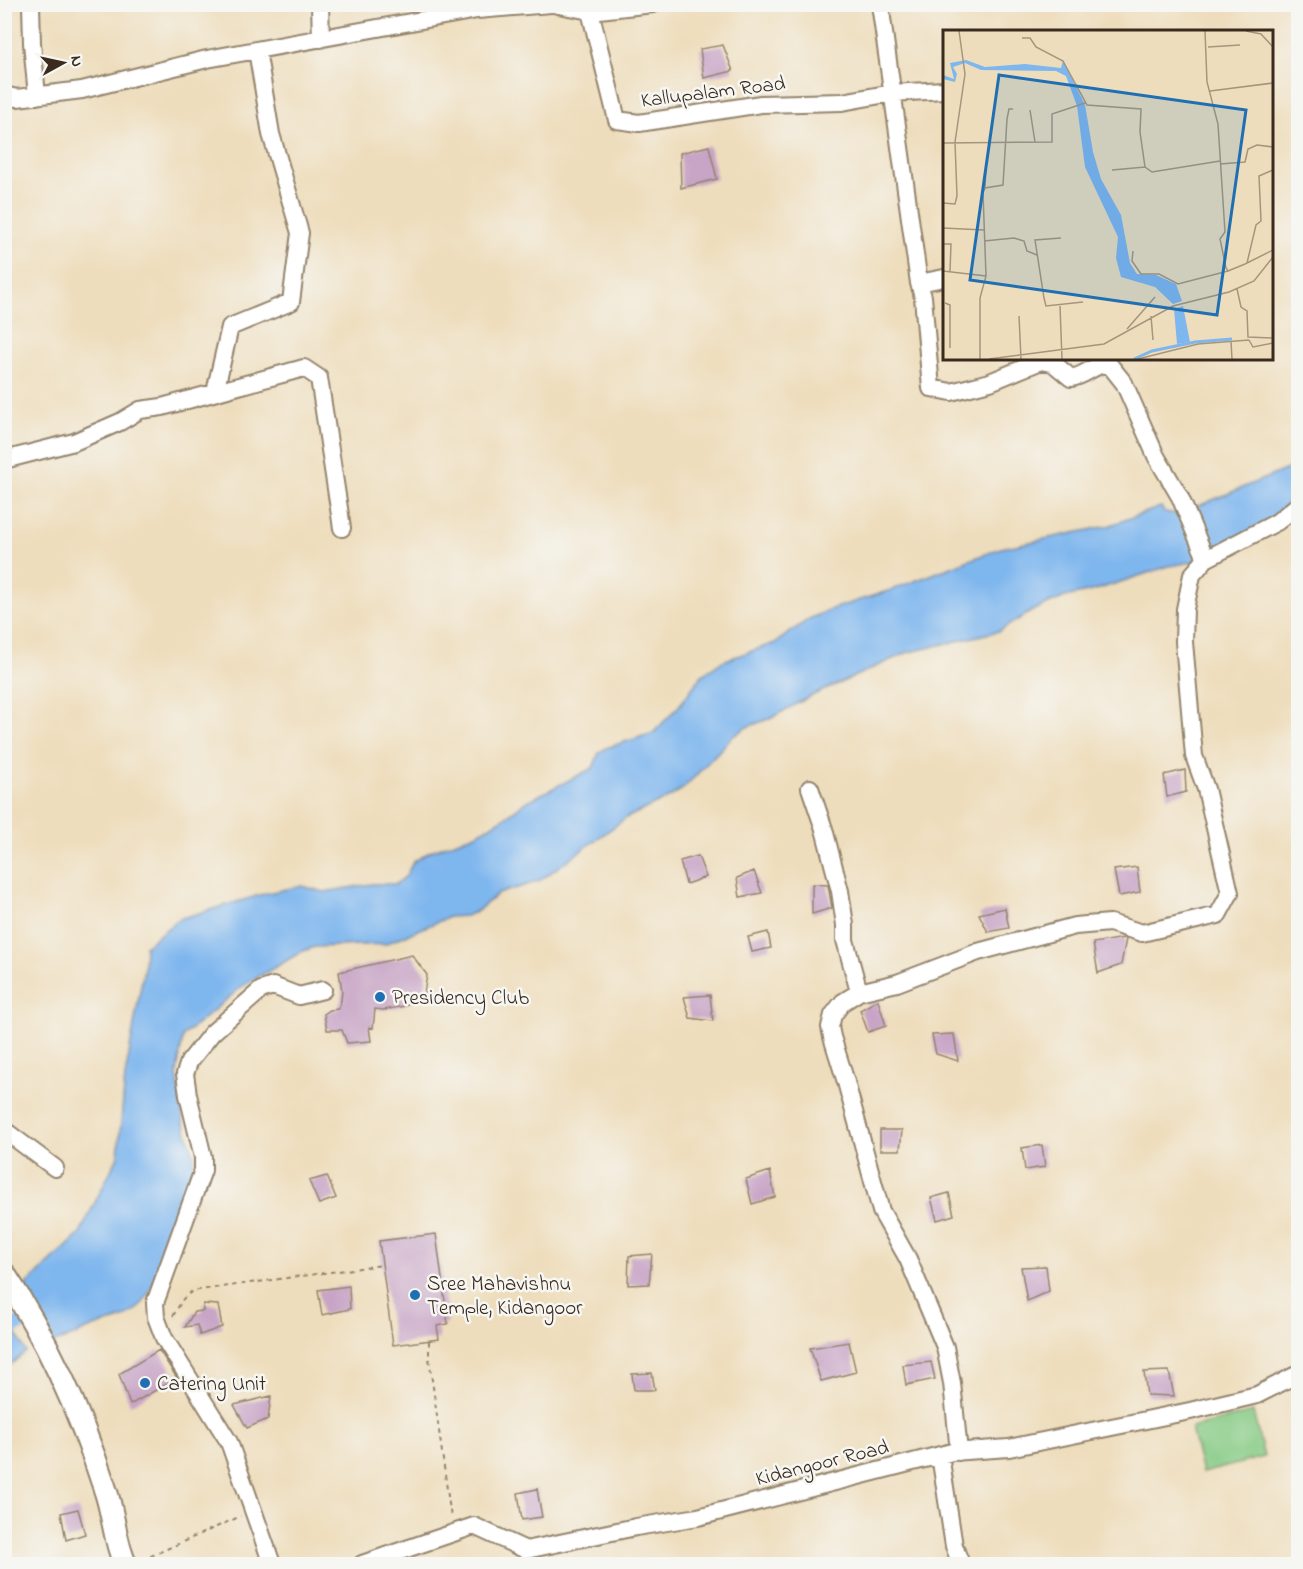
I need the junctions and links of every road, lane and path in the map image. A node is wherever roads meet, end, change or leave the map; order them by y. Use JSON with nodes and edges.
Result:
{"nodes":[{"id":1,"x":31,"y":4,"type":"edge"},
{"id":2,"x":320,"y":4,"type":"edge"},
{"id":3,"x":552,"y":4,"type":"edge"},
{"id":4,"x":653,"y":4,"type":"edge"},
{"id":5,"x":880,"y":4,"type":"edge"},
{"id":6,"x":590,"y":11,"type":"junction"},
{"id":7,"x":321,"y":39,"type":"junction"},
{"id":8,"x":257,"y":50,"type":"junction"},
{"id":9,"x":943,"y":90,"type":"edge"},
{"id":10,"x":892,"y":93,"type":"junction"},
{"id":11,"x":4,"y":95,"type":"edge"},
{"id":12,"x":37,"y":96,"type":"junction"},
{"id":13,"x":943,"y":278,"type":"edge"},
{"id":14,"x":918,"y":283,"type":"junction"},
{"id":15,"x":215,"y":392,"type":"junction"},
{"id":16,"x":4,"y":460,"type":"edge"},
{"id":17,"x":1299,"y":506,"type":"edge"},
{"id":18,"x":342,"y":528,"type":"dead end"},
{"id":19,"x":1206,"y":559,"type":"junction"},
{"id":20,"x":810,"y":788,"type":"dead end"},
{"id":21,"x":323,"y":990,"type":"dead end"},
{"id":22,"x":859,"y":992,"type":"junction"},
{"id":23,"x":4,"y":1130,"type":"edge"},
{"id":24,"x":55,"y":1168,"type":"dead end"},
{"id":25,"x":382,"y":1265,"type":"dead end"},
{"id":26,"x":10,"y":1283,"type":"edge"},
{"id":27,"x":429,"y":1341,"type":"dead end"},
{"id":28,"x":166,"y":1342,"type":"junction"},
{"id":29,"x":1299,"y":1374,"type":"edge"},
{"id":30,"x":959,"y":1452,"type":"junction"},
{"id":31,"x":940,"y":1455,"type":"junction"},
{"id":32,"x":253,"y":1510,"type":"junction"},
{"id":33,"x":453,"y":1533,"type":"junction"},
{"id":34,"x":122,"y":1558,"type":"edge"},
{"id":35,"x":272,"y":1564,"type":"edge"},
{"id":36,"x":362,"y":1564,"type":"edge"},
{"id":37,"x":961,"y":1564,"type":"edge"}],
"edges":[{"from":1,"to":12,"type":"street"},
{"from":2,"to":7,"type":"street"},
{"from":3,"to":6,"type":"street"},
{"from":3,"to":7,"type":"street"},
{"from":4,"to":6,"type":"street"},
{"from":5,"to":10,"type":"street"},
{"from":6,"to":10,"type":"street","name":"Kallupalam Road"},
{"from":7,"to":8,"type":"street"},
{"from":8,"to":12,"type":"street"},
{"from":8,"to":15,"type":"street"},
{"from":9,"to":10,"type":"street"},
{"from":10,"to":14,"type":"street"},
{"from":11,"to":12,"type":"street"},
{"from":13,"to":14,"type":"street"},
{"from":14,"to":19,"type":"street"},
{"from":15,"to":16,"type":"street"},
{"from":15,"to":18,"type":"street"},
{"from":17,"to":19,"type":"street"},
{"from":19,"to":22,"type":"street"},
{"from":20,"to":22,"type":"street"},
{"from":21,"to":28,"type":"street"},
{"from":22,"to":30,"type":"street"},
{"from":23,"to":24,"type":"street"},
{"from":25,"to":28,"type":"path"},
{"from":26,"to":34,"type":"main road"},
{"from":27,"to":33,"type":"path"},
{"from":28,"to":32,"type":"street"},
{"from":29,"to":30,"type":"street","name":"Kidangoor Road"},
{"from":30,"to":31,"type":"street","name":"Kidangoor Road"},
{"from":31,"to":33,"type":"street","name":"Kidangoor Road"},
{"from":31,"to":37,"type":"street"},
{"from":32,"to":34,"type":"path"},
{"from":32,"to":35,"type":"street"},
{"from":33,"to":36,"type":"street","name":"Kidangoor Road"}]}
